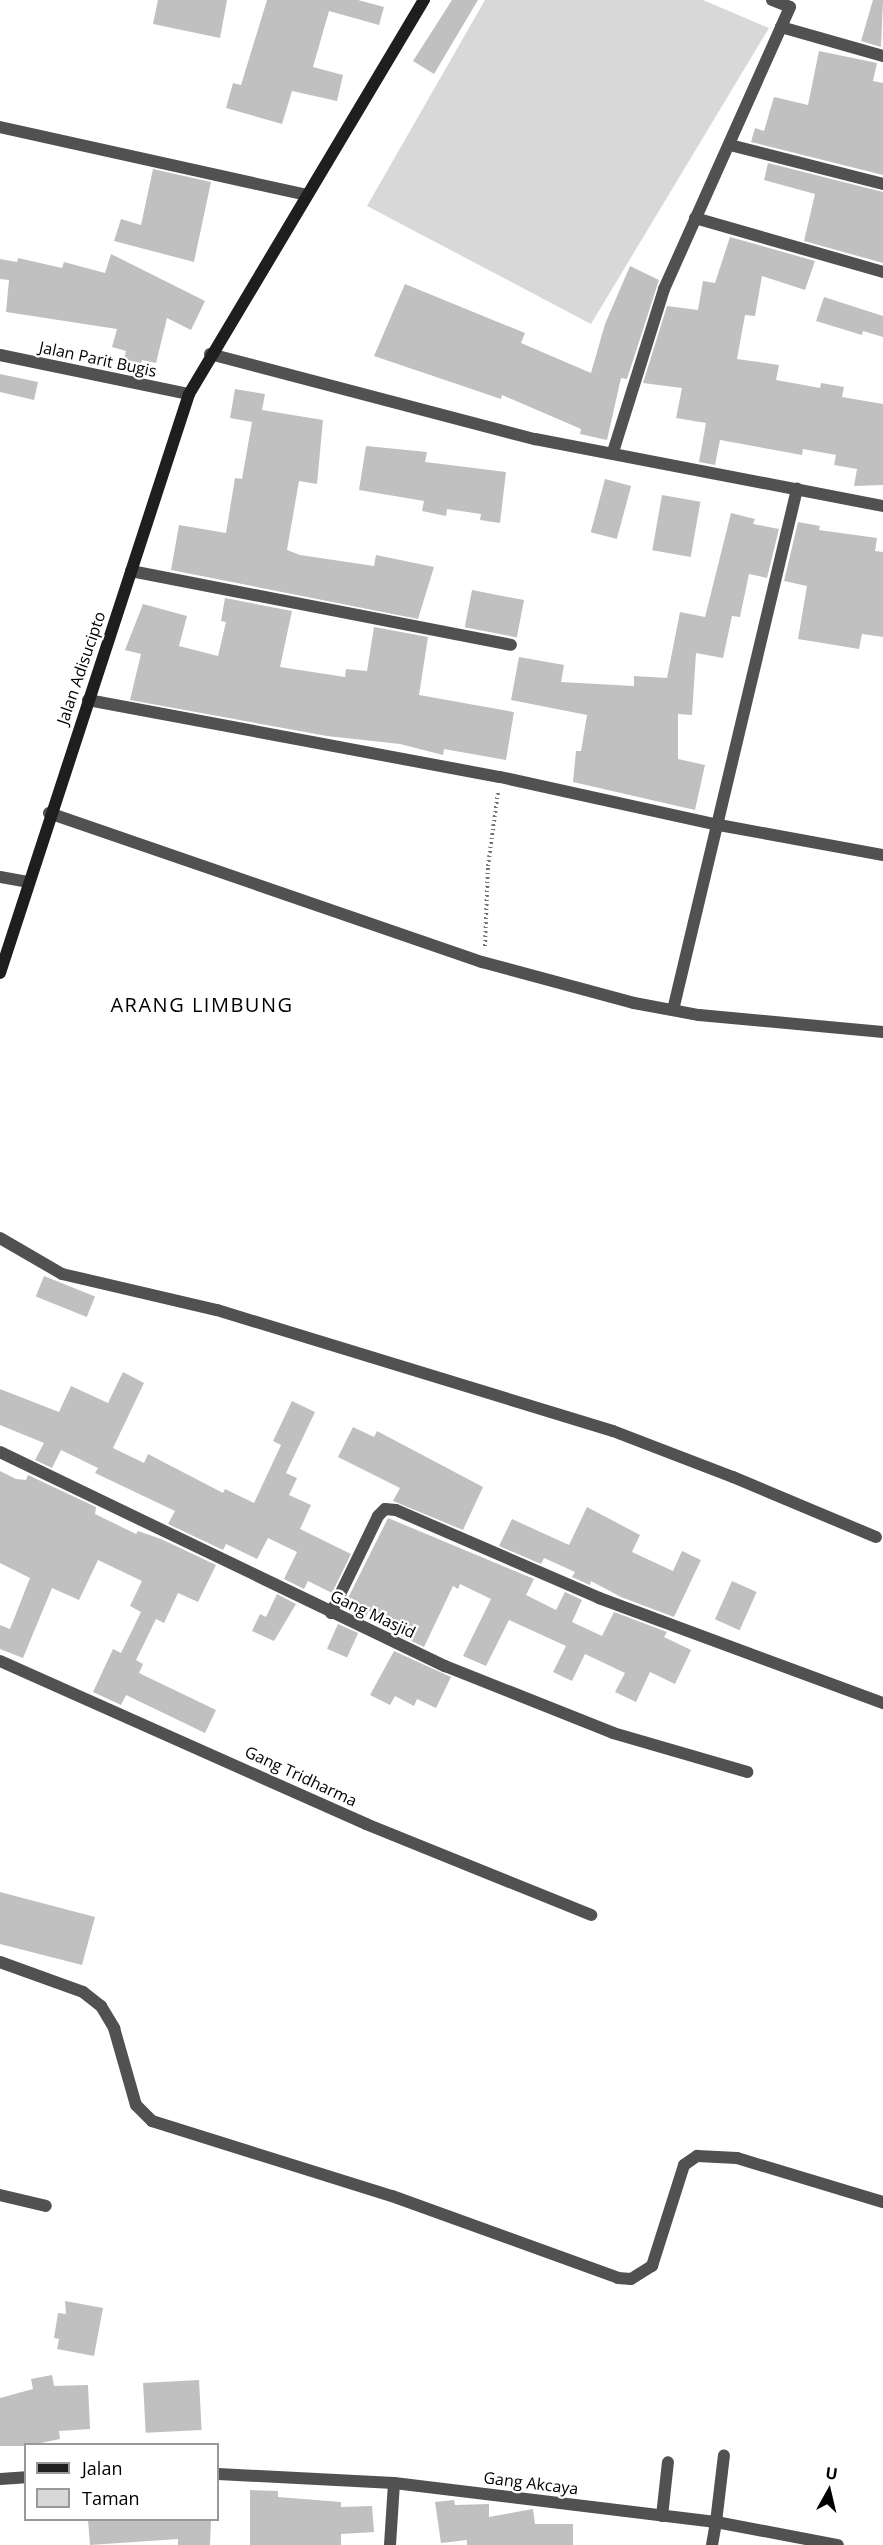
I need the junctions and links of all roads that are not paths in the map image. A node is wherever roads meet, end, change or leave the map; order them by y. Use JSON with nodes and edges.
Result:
{"nodes":[{"id":1,"x":424,"y":0,"type":"edge"},
{"id":2,"x":772,"y":0,"type":"edge"},
{"id":3,"x":792,"y":4,"type":"edge"},
{"id":4,"x":781,"y":27,"type":"junction"},
{"id":5,"x":883,"y":56,"type":"edge"},
{"id":6,"x":0,"y":127,"type":"edge"},
{"id":7,"x":730,"y":145,"type":"junction"},
{"id":8,"x":883,"y":184,"type":"edge"},
{"id":9,"x":307,"y":195,"type":"junction"},
{"id":10,"x":695,"y":218,"type":"junction"},
{"id":11,"x":883,"y":272,"type":"edge"},
{"id":12,"x":210,"y":354,"type":"junction"},
{"id":13,"x":0,"y":355,"type":"edge"},
{"id":14,"x":189,"y":394,"type":"junction"},
{"id":15,"x":613,"y":452,"type":"junction"},
{"id":16,"x":796,"y":489,"type":"junction"},
{"id":17,"x":883,"y":506,"type":"edge"},
{"id":18,"x":131,"y":571,"type":"junction"},
{"id":19,"x":511,"y":645,"type":"dead end"},
{"id":20,"x":88,"y":700,"type":"junction"},
{"id":21,"x":49,"y":813,"type":"junction"},
{"id":22,"x":719,"y":825,"type":"junction"},
{"id":23,"x":883,"y":855,"type":"edge"},
{"id":24,"x":0,"y":877,"type":"edge"},
{"id":25,"x":28,"y":882,"type":"junction"},
{"id":26,"x":0,"y":973,"type":"edge"},
{"id":27,"x":673,"y":1010,"type":"junction"},
{"id":28,"x":883,"y":1032,"type":"edge"},
{"id":29,"x":0,"y":1238,"type":"edge"},
{"id":30,"x":0,"y":1452,"type":"edge"},
{"id":31,"x":876,"y":1537,"type":"dead end"},
{"id":32,"x":331,"y":1613,"type":"junction"},
{"id":33,"x":0,"y":1661,"type":"edge"},
{"id":34,"x":883,"y":1704,"type":"edge"},
{"id":35,"x":747,"y":1772,"type":"dead end"},
{"id":36,"x":591,"y":1915,"type":"dead end"},
{"id":37,"x":0,"y":1962,"type":"edge"},
{"id":38,"x":0,"y":2195,"type":"edge"},
{"id":39,"x":883,"y":2202,"type":"edge"},
{"id":40,"x":46,"y":2206,"type":"dead end"},
{"id":41,"x":724,"y":2456,"type":"dead end"},
{"id":42,"x":668,"y":2462,"type":"dead end"},
{"id":43,"x":219,"y":2474,"type":"edge"},
{"id":44,"x":24,"y":2477,"type":"edge"},
{"id":45,"x":0,"y":2479,"type":"edge"},
{"id":46,"x":394,"y":2483,"type":"junction"},
{"id":47,"x":662,"y":2516,"type":"junction"},
{"id":48,"x":716,"y":2522,"type":"junction"},
{"id":49,"x":390,"y":2545,"type":"edge"},
{"id":50,"x":712,"y":2545,"type":"edge"},
{"id":51,"x":838,"y":2545,"type":"edge"}],
"edges":[{"from":1,"to":9,"type":"main road","name":"Jalan Adisucipto"},
{"from":2,"to":3,"type":"street"},
{"from":3,"to":4,"type":"street"},
{"from":4,"to":5,"type":"street"},
{"from":4,"to":7,"type":"street"},
{"from":6,"to":9,"type":"street"},
{"from":7,"to":8,"type":"street"},
{"from":7,"to":10,"type":"street"},
{"from":9,"to":12,"type":"main road","name":"Jalan Adisucipto"},
{"from":10,"to":11,"type":"street"},
{"from":10,"to":15,"type":"street"},
{"from":12,"to":14,"type":"main road","name":"Jalan Adisucipto"},
{"from":12,"to":15,"type":"street"},
{"from":13,"to":14,"type":"street","name":"Jalan Parit Bugis"},
{"from":14,"to":18,"type":"main road","name":"Jalan Adisucipto"},
{"from":15,"to":16,"type":"street"},
{"from":16,"to":17,"type":"street"},
{"from":16,"to":22,"type":"street"},
{"from":18,"to":19,"type":"street"},
{"from":18,"to":20,"type":"main road","name":"Jalan Adisucipto"},
{"from":20,"to":21,"type":"main road","name":"Jalan Adisucipto"},
{"from":20,"to":22,"type":"street"},
{"from":21,"to":25,"type":"main road","name":"Jalan Adisucipto"},
{"from":21,"to":27,"type":"street"},
{"from":22,"to":23,"type":"street"},
{"from":22,"to":27,"type":"street"},
{"from":24,"to":25,"type":"street"},
{"from":25,"to":26,"type":"main road","name":"Jalan Adisucipto"},
{"from":27,"to":28,"type":"street"},
{"from":29,"to":31,"type":"street"},
{"from":30,"to":32,"type":"street","name":"Gang Masjid"},
{"from":32,"to":34,"type":"street"},
{"from":32,"to":35,"type":"street","name":"Gang Masjid"},
{"from":33,"to":36,"type":"street","name":"Gang Tridharma"},
{"from":37,"to":39,"type":"street"},
{"from":38,"to":40,"type":"street"},
{"from":41,"to":48,"type":"street"},
{"from":42,"to":47,"type":"street"},
{"from":43,"to":46,"type":"street","name":"Gang Akcaya"},
{"from":44,"to":45,"type":"street"},
{"from":46,"to":47,"type":"street","name":"Gang Akcaya"},
{"from":46,"to":49,"type":"street"},
{"from":47,"to":48,"type":"street","name":"Gang Akcaya"},
{"from":48,"to":50,"type":"street"},
{"from":48,"to":51,"type":"street","name":"Gang Akcaya"}]}
